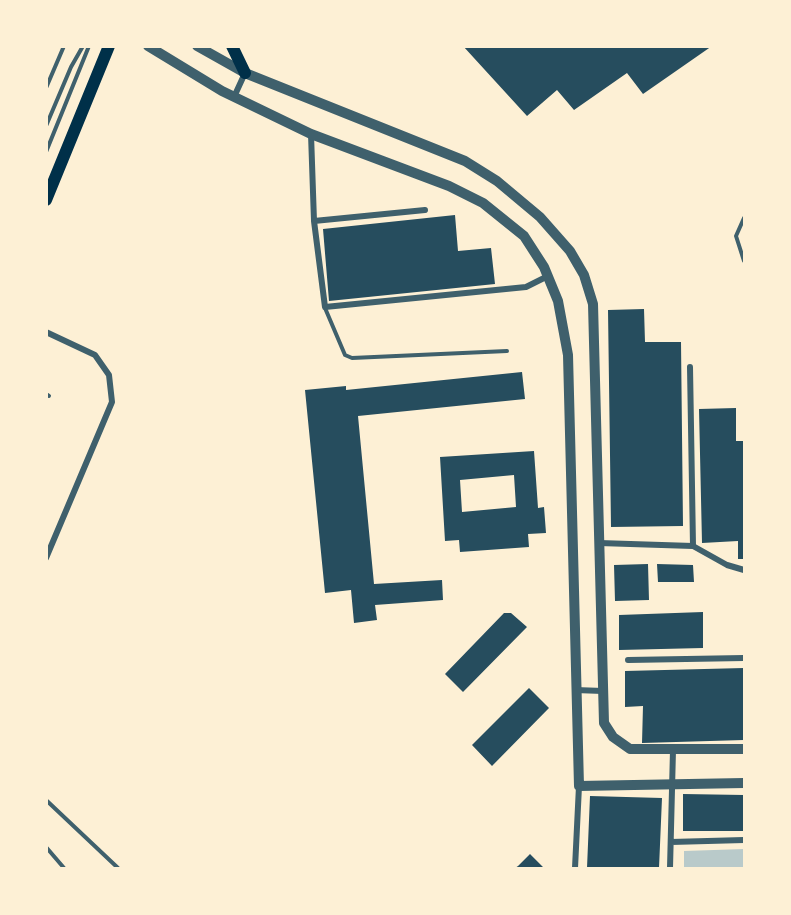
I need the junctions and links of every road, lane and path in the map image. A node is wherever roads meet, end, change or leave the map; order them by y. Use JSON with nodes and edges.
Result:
{"nodes":[{"id":1,"x":64,"y":46,"type":"edge"},
{"id":2,"x":82,"y":46,"type":"edge"},
{"id":3,"x":89,"y":46,"type":"edge"},
{"id":4,"x":109,"y":46,"type":"edge"},
{"id":5,"x":148,"y":46,"type":"edge"},
{"id":6,"x":197,"y":46,"type":"edge"},
{"id":7,"x":232,"y":46,"type":"edge"},
{"id":8,"x":245,"y":73,"type":"junction"},
{"id":9,"x":46,"y":88,"type":"edge"},
{"id":10,"x":234,"y":97,"type":"junction"},
{"id":11,"x":46,"y":126,"type":"edge"},
{"id":12,"x":311,"y":134,"type":"junction"},
{"id":13,"x":46,"y":152,"type":"edge"},
{"id":14,"x":46,"y":200,"type":"edge"},
{"id":15,"x":425,"y":210,"type":"dead end"},
{"id":16,"x":744,"y":218,"type":"edge"},
{"id":17,"x":314,"y":221,"type":"junction"},
{"id":18,"x":744,"y":261,"type":"edge"},
{"id":19,"x":548,"y":276,"type":"junction"},
{"id":20,"x":325,"y":307,"type":"junction"},
{"id":21,"x":46,"y":332,"type":"edge"},
{"id":22,"x":507,"y":351,"type":"dead end"},
{"id":23,"x":690,"y":367,"type":"dead end"},
{"id":24,"x":599,"y":543,"type":"junction"},
{"id":25,"x":693,"y":546,"type":"junction"},
{"id":26,"x":46,"y":558,"type":"edge"},
{"id":27,"x":744,"y":570,"type":"edge"},
{"id":28,"x":744,"y":658,"type":"edge"},
{"id":29,"x":628,"y":660,"type":"dead end"},
{"id":30,"x":575,"y":690,"type":"junction"},
{"id":31,"x":603,"y":691,"type":"junction"},
{"id":32,"x":744,"y":749,"type":"edge"},
{"id":33,"x":673,"y":750,"type":"junction"},
{"id":34,"x":744,"y":783,"type":"edge"},
{"id":35,"x":670,"y":785,"type":"junction"},
{"id":36,"x":579,"y":786,"type":"junction"},
{"id":37,"x":46,"y":800,"type":"edge"},
{"id":38,"x":744,"y":840,"type":"edge"},
{"id":39,"x":671,"y":842,"type":"junction"},
{"id":40,"x":46,"y":847,"type":"edge"},
{"id":41,"x":64,"y":868,"type":"edge"},
{"id":42,"x":118,"y":868,"type":"edge"},
{"id":43,"x":575,"y":868,"type":"edge"},
{"id":44,"x":670,"y":868,"type":"edge"}],
"edges":[{"from":1,"to":9,"type":"lane"},
{"from":2,"to":11,"type":"lane"},
{"from":3,"to":13,"type":"lane"},
{"from":4,"to":14,"type":"main road"},
{"from":5,"to":10,"type":"street"},
{"from":6,"to":8,"type":"street"},
{"from":7,"to":8,"type":"main road"},
{"from":8,"to":10,"type":"street"},
{"from":8,"to":24,"type":"street"},
{"from":10,"to":12,"type":"street"},
{"from":12,"to":17,"type":"street"},
{"from":12,"to":19,"type":"street"},
{"from":15,"to":17,"type":"street"},
{"from":16,"to":18,"type":"lane"},
{"from":17,"to":20,"type":"street"},
{"from":19,"to":20,"type":"street"},
{"from":19,"to":30,"type":"street"},
{"from":20,"to":22,"type":"lane"},
{"from":21,"to":26,"type":"street"},
{"from":23,"to":25,"type":"street"},
{"from":24,"to":25,"type":"street"},
{"from":24,"to":31,"type":"street"},
{"from":25,"to":27,"type":"street"},
{"from":28,"to":29,"type":"street"},
{"from":30,"to":31,"type":"street"},
{"from":30,"to":36,"type":"street"},
{"from":31,"to":33,"type":"street"},
{"from":32,"to":33,"type":"street"},
{"from":33,"to":35,"type":"street"},
{"from":34,"to":35,"type":"street"},
{"from":35,"to":36,"type":"street"},
{"from":35,"to":39,"type":"street"},
{"from":36,"to":43,"type":"street"},
{"from":37,"to":42,"type":"lane"},
{"from":38,"to":39,"type":"street"},
{"from":39,"to":44,"type":"street"},
{"from":40,"to":41,"type":"lane"}]}
